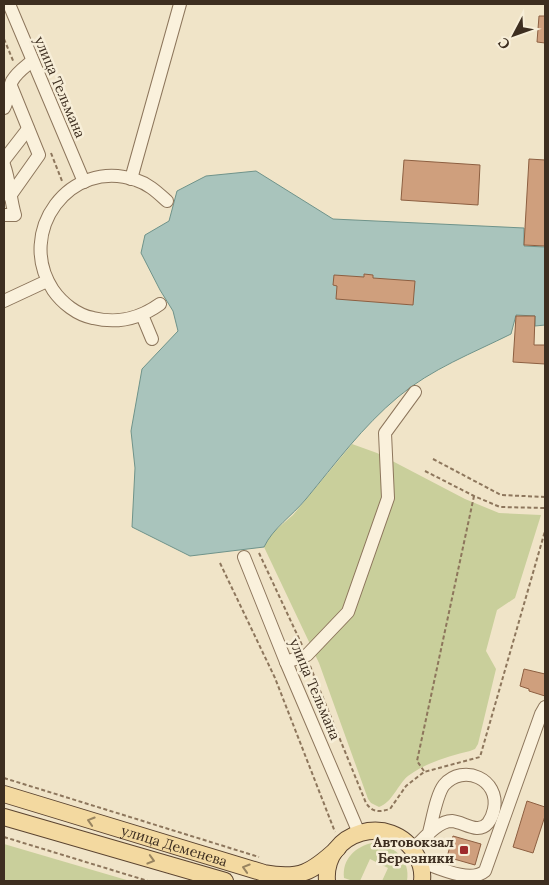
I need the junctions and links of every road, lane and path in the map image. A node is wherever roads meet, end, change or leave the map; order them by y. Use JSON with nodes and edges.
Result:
{"nodes":[{"id":1,"x":8,"y":4,"type":"edge"},
{"id":2,"x":180,"y":4,"type":"edge"},
{"id":3,"x":32,"y":61,"type":"junction"},
{"id":4,"x":9,"y":85,"type":"edge"},
{"id":5,"x":4,"y":108,"type":"edge"},
{"id":6,"x":28,"y":130,"type":"junction"},
{"id":7,"x":4,"y":160,"type":"edge"},
{"id":8,"x":4,"y":165,"type":"edge"},
{"id":9,"x":131,"y":179,"type":"junction"},
{"id":10,"x":84,"y":182,"type":"junction"},
{"id":11,"x":7,"y":194,"type":"edge"},
{"id":12,"x":168,"y":201,"type":"dead end"},
{"id":13,"x":4,"y":215,"type":"edge"},
{"id":14,"x":47,"y":281,"type":"junction"},
{"id":15,"x":4,"y":300,"type":"edge"},
{"id":16,"x":160,"y":304,"type":"dead end"},
{"id":17,"x":142,"y":315,"type":"junction"},
{"id":18,"x":152,"y":340,"type":"dead end"},
{"id":19,"x":415,"y":392,"type":"dead end"},
{"id":20,"x":433,"y":459,"type":"dead end"},
{"id":21,"x":425,"y":471,"type":"dead end"},
{"id":22,"x":474,"y":496,"type":"junction"},
{"id":23,"x":545,"y":497,"type":"edge"},
{"id":24,"x":545,"y":508,"type":"edge"},
{"id":25,"x":545,"y":531,"type":"edge"},
{"id":26,"x":259,"y":553,"type":"dead end"},
{"id":27,"x":244,"y":557,"type":"dead end"},
{"id":28,"x":220,"y":563,"type":"dead end"},
{"id":29,"x":307,"y":655,"type":"junction"},
{"id":30,"x":286,"y":662,"type":"junction"},
{"id":31,"x":545,"y":707,"type":"edge"},
{"id":32,"x":424,"y":772,"type":"junction"},
{"id":33,"x":4,"y":778,"type":"edge"},
{"id":34,"x":4,"y":794,"type":"edge"},
{"id":35,"x":4,"y":817,"type":"edge"},
{"id":36,"x":359,"y":833,"type":"junction"},
{"id":37,"x":428,"y":836,"type":"junction"},
{"id":38,"x":4,"y":837,"type":"edge"},
{"id":39,"x":337,"y":841,"type":"junction"},
{"id":40,"x":416,"y":855,"type":"junction"},
{"id":41,"x":264,"y":858,"type":"dead end"},
{"id":42,"x":148,"y":881,"type":"edge"},
{"id":43,"x":225,"y":881,"type":"edge"},
{"id":44,"x":327,"y":881,"type":"edge"},
{"id":45,"x":422,"y":881,"type":"edge"}],
"edges":[{"from":1,"to":3,"type":"street","name":"улица Тельмана"},
{"from":2,"to":9,"type":"street"},
{"from":3,"to":4,"type":"street"},
{"from":3,"to":10,"type":"street","name":"улица Тельмана"},
{"from":4,"to":5,"type":"street"},
{"from":4,"to":6,"type":"street"},
{"from":6,"to":7,"type":"street"},
{"from":6,"to":11,"type":"street"},
{"from":8,"to":11,"type":"street"},
{"from":9,"to":10,"type":"street"},
{"from":9,"to":12,"type":"street"},
{"from":10,"to":14,"type":"street"},
{"from":11,"to":13,"type":"street"},
{"from":14,"to":15,"type":"street"},
{"from":14,"to":17,"type":"street"},
{"from":16,"to":17,"type":"street"},
{"from":17,"to":18,"type":"street"},
{"from":19,"to":29,"type":"street"},
{"from":20,"to":23,"type":"path"},
{"from":21,"to":22,"type":"path"},
{"from":22,"to":24,"type":"path"},
{"from":22,"to":32,"type":"path"},
{"from":25,"to":32,"type":"path"},
{"from":26,"to":29,"type":"path"},
{"from":27,"to":30,"type":"street","name":"улица Тельмана"},
{"from":28,"to":39,"type":"path"},
{"from":29,"to":30,"type":"street"},
{"from":29,"to":32,"type":"path"},
{"from":30,"to":36,"type":"street","name":"улица Тельмана"},
{"from":31,"to":40,"type":"street"},
{"from":33,"to":41,"type":"path"},
{"from":39,"to":34,"type":"main road","name":"улица Деменева","one_way":true},
{"from":35,"to":43,"type":"main road","name":"улица Деменева","one_way":true},
{"from":36,"to":39,"type":"main road","name":"улица Деменева"},
{"from":36,"to":40,"type":"main road"},
{"from":37,"to":37,"type":"street"},
{"from":37,"to":40,"type":"street"},
{"from":38,"to":42,"type":"path"},
{"from":39,"to":44,"type":"main road"},
{"from":40,"to":45,"type":"main road"}]}
